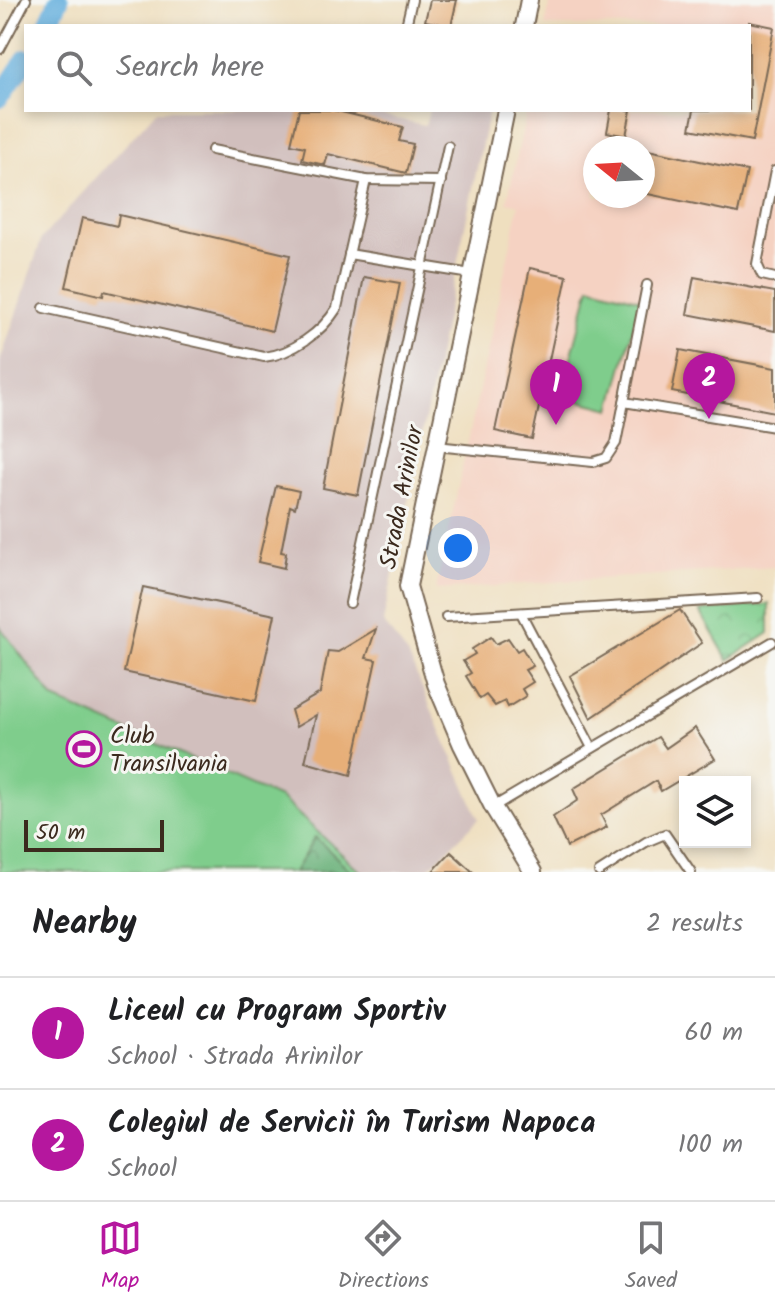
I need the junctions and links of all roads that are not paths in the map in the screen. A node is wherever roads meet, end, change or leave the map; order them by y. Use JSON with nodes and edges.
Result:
{"nodes":[{"id":1,"x":26,"y":0,"type":"edge"},
{"id":2,"x":412,"y":0,"type":"edge"},
{"id":3,"x":529,"y":0,"type":"edge"},
{"id":4,"x":406,"y":24,"type":"edge"},
{"id":5,"x":524,"y":24,"type":"edge"},
{"id":6,"x":0,"y":49,"type":"edge"},
{"id":7,"x":506,"y":112,"type":"edge"},
{"id":8,"x":448,"y":146,"type":"dead end"},
{"id":9,"x":212,"y":150,"type":"dead end"},
{"id":10,"x":775,"y":171,"type":"edge"},
{"id":11,"x":366,"y":180,"type":"junction"},
{"id":12,"x":441,"y":181,"type":"junction"},
{"id":13,"x":349,"y":254,"type":"junction"},
{"id":14,"x":423,"y":268,"type":"junction"},
{"id":15,"x":471,"y":274,"type":"junction"},
{"id":16,"x":775,"y":278,"type":"edge"},
{"id":17,"x":647,"y":285,"type":"dead end"},
{"id":18,"x":44,"y":308,"type":"dead end"},
{"id":19,"x":624,"y":402,"type":"junction"},
{"id":20,"x":775,"y":427,"type":"edge"},
{"id":21,"x":435,"y":446,"type":"junction"},
{"id":22,"x":758,"y":598,"type":"dead end"},
{"id":23,"x":350,"y":603,"type":"dead end"},
{"id":24,"x":521,"y":613,"type":"junction"},
{"id":25,"x":446,"y":617,"type":"dead end"},
{"id":26,"x":772,"y":642,"type":"dead end"},
{"id":27,"x":592,"y":748,"type":"junction"},
{"id":28,"x":493,"y":807,"type":"junction"},
{"id":29,"x":533,"y":872,"type":"edge"},
{"id":30,"x":599,"y":872,"type":"edge"},
{"id":31,"x":691,"y":872,"type":"edge"}],
"edges":[{"from":1,"to":6,"type":"lane"},
{"from":2,"to":4,"type":"lane"},
{"from":3,"to":5,"type":"street"},
{"from":7,"to":15,"type":"street","name":"Strada Arinilor"},
{"from":8,"to":12,"type":"lane"},
{"from":9,"to":11,"type":"lane"},
{"from":10,"to":16,"type":"lane"},
{"from":11,"to":12,"type":"lane"},
{"from":11,"to":13,"type":"lane"},
{"from":12,"to":14,"type":"lane"},
{"from":13,"to":14,"type":"lane"},
{"from":13,"to":18,"type":"lane"},
{"from":14,"to":15,"type":"lane"},
{"from":14,"to":23,"type":"lane"},
{"from":15,"to":21,"type":"street","name":"Strada Arinilor"},
{"from":17,"to":19,"type":"lane"},
{"from":19,"to":20,"type":"lane"},
{"from":19,"to":21,"type":"lane"},
{"from":21,"to":28,"type":"street","name":"Strada Arinilor"},
{"from":22,"to":24,"type":"lane"},
{"from":24,"to":25,"type":"lane"},
{"from":24,"to":27,"type":"lane"},
{"from":26,"to":27,"type":"lane"},
{"from":27,"to":28,"type":"lane"},
{"from":28,"to":29,"type":"street","name":"Strada Arinilor"},
{"from":30,"to":31,"type":"lane"}]}
